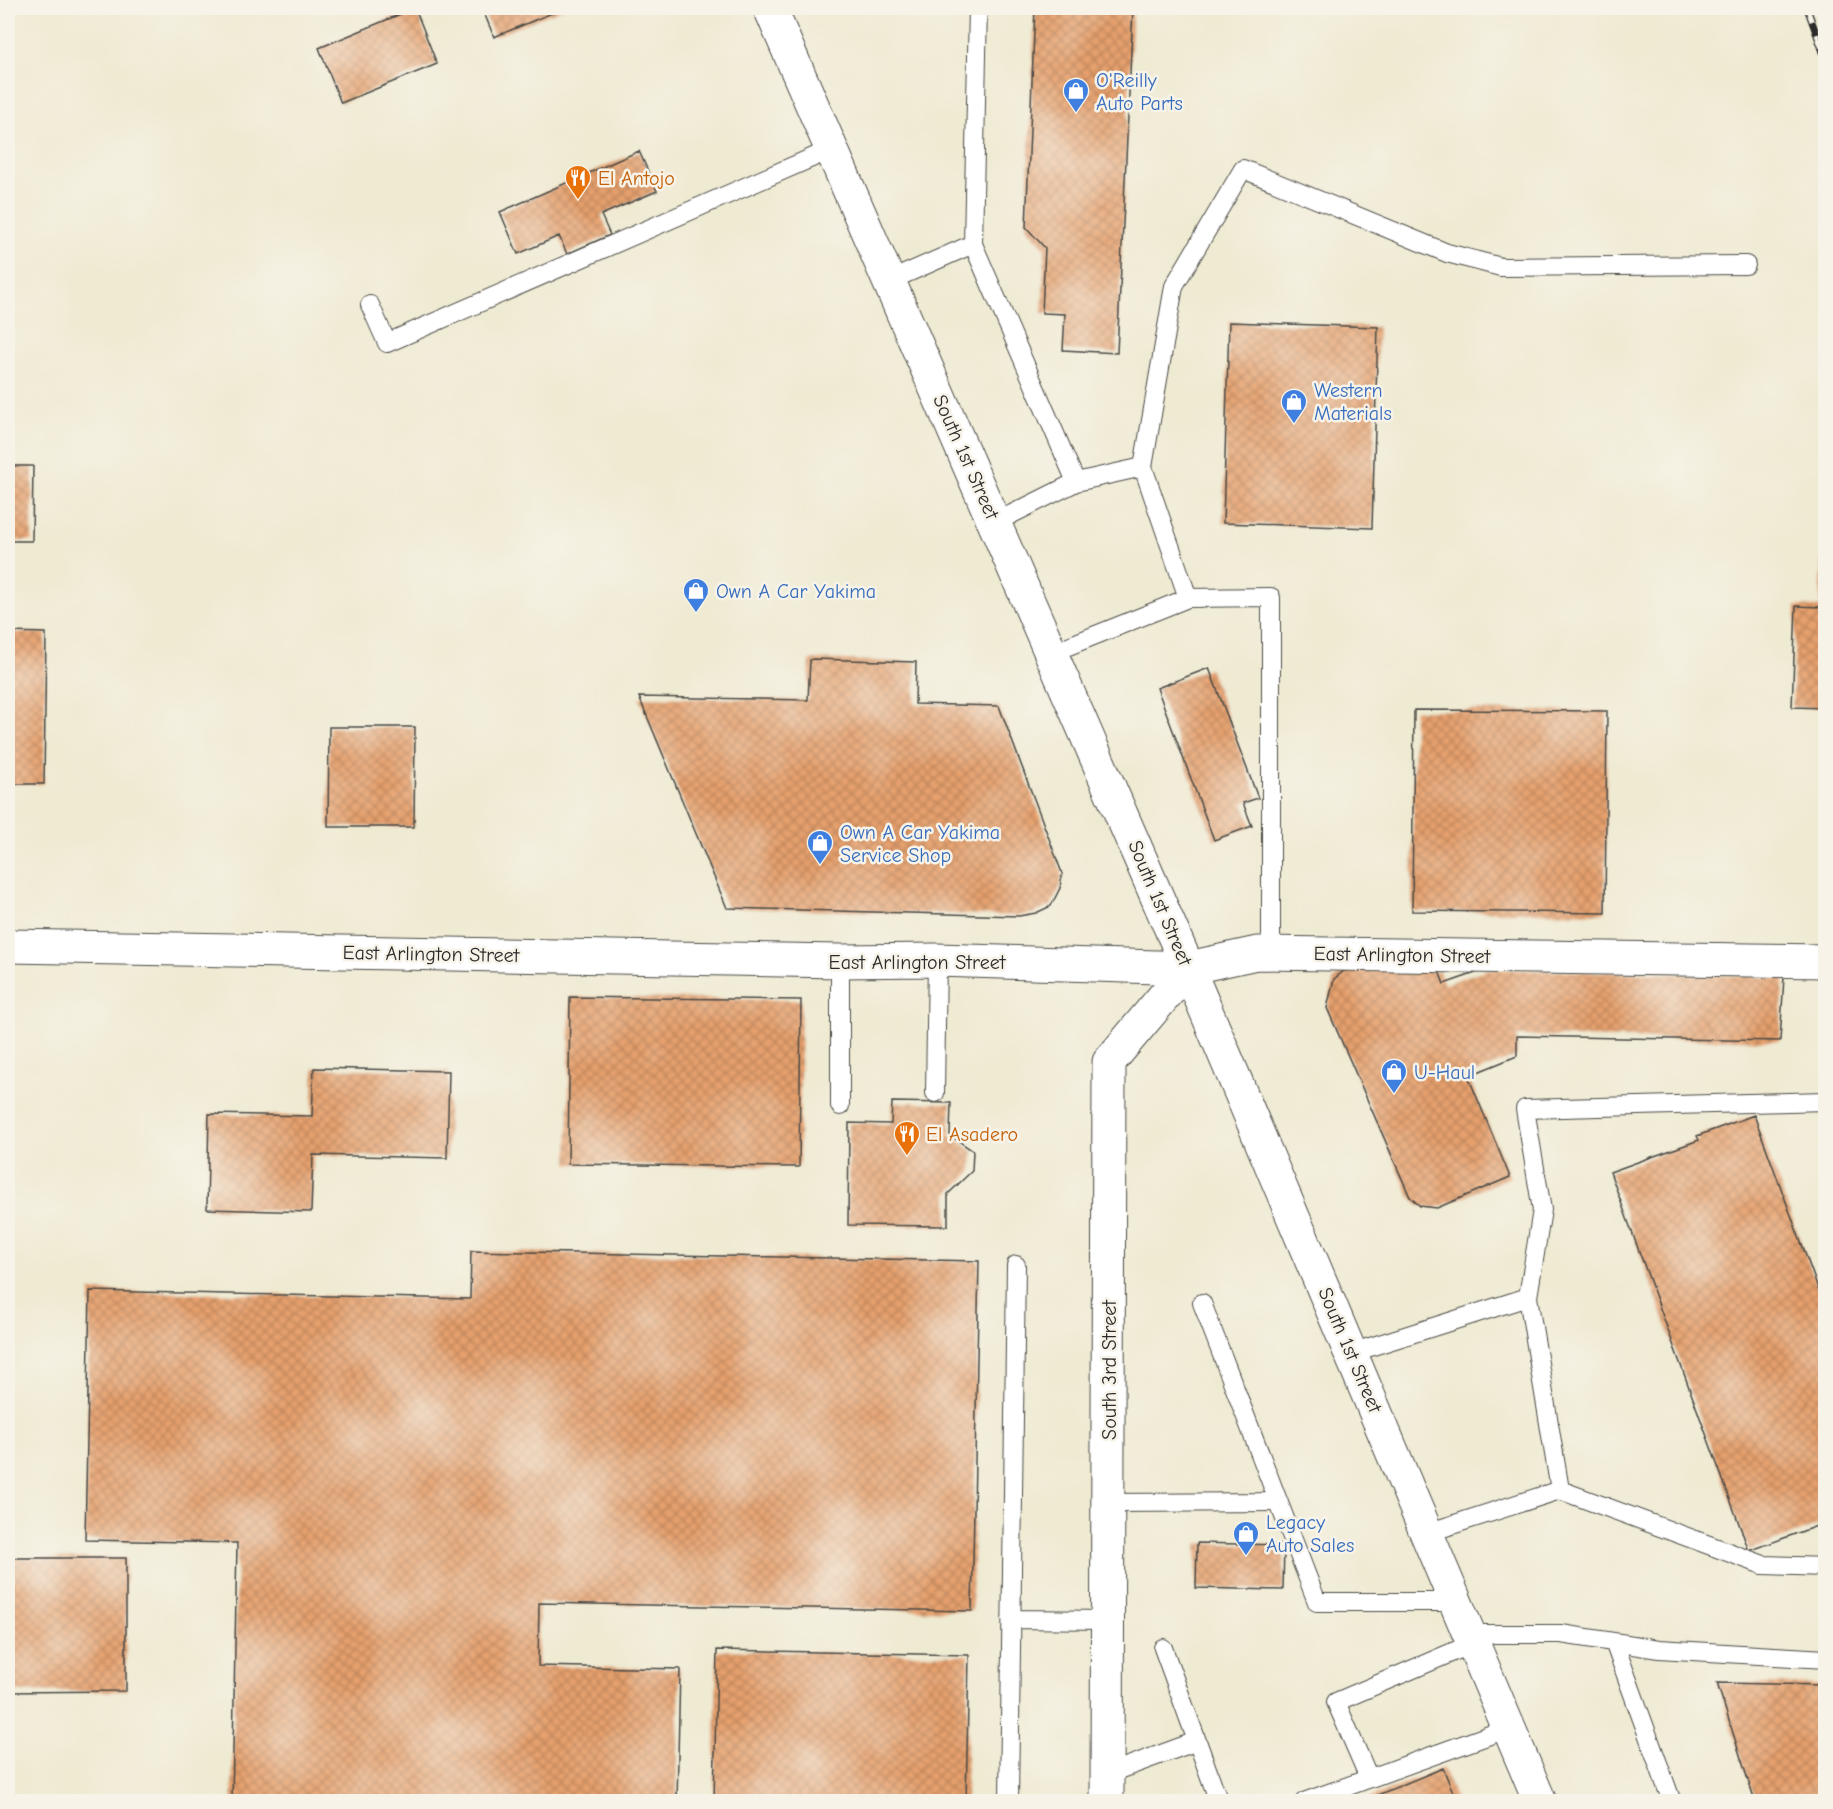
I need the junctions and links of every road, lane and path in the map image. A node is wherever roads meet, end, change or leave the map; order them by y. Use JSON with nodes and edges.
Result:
{"nodes":[{"id":1,"x":770,"y":8,"type":"edge"},
{"id":2,"x":978,"y":8,"type":"edge"},
{"id":3,"x":832,"y":149,"type":"junction"},
{"id":4,"x":973,"y":244,"type":"junction"},
{"id":5,"x":1746,"y":264,"type":"dead end"},
{"id":6,"x":889,"y":281,"type":"junction"},
{"id":7,"x":370,"y":305,"type":"dead end"},
{"id":8,"x":1143,"y":467,"type":"junction"},
{"id":9,"x":1076,"y":482,"type":"junction"},
{"id":10,"x":994,"y":523,"type":"junction"},
{"id":11,"x":1188,"y":598,"type":"junction"},
{"id":12,"x":1051,"y":653,"type":"junction"},
{"id":13,"x":8,"y":946,"type":"edge"},
{"id":14,"x":1271,"y":953,"type":"junction"},
{"id":15,"x":937,"y":960,"type":"junction"},
{"id":16,"x":840,"y":961,"type":"junction"},
{"id":17,"x":1826,"y":961,"type":"edge"},
{"id":18,"x":1188,"y":968,"type":"junction"},
{"id":19,"x":935,"y":1093,"type":"dead end"},
{"id":20,"x":1826,"y":1101,"type":"edge"},
{"id":21,"x":840,"y":1106,"type":"dead end"},
{"id":22,"x":1016,"y":1265,"type":"dead end"},
{"id":23,"x":1528,"y":1297,"type":"junction"},
{"id":24,"x":1202,"y":1303,"type":"dead end"},
{"id":25,"x":1351,"y":1353,"type":"junction"},
{"id":26,"x":1560,"y":1490,"type":"junction"},
{"id":27,"x":1279,"y":1502,"type":"junction"},
{"id":28,"x":1108,"y":1503,"type":"junction"},
{"id":29,"x":1427,"y":1533,"type":"junction"},
{"id":30,"x":1826,"y":1567,"type":"edge"},
{"id":31,"x":1456,"y":1602,"type":"junction"},
{"id":32,"x":1011,"y":1619,"type":"junction"},
{"id":33,"x":1107,"y":1620,"type":"junction"},
{"id":34,"x":1472,"y":1639,"type":"junction"},
{"id":35,"x":1614,"y":1642,"type":"junction"},
{"id":36,"x":1163,"y":1648,"type":"dead end"},
{"id":37,"x":1826,"y":1659,"type":"edge"},
{"id":38,"x":1509,"y":1728,"type":"junction"},
{"id":39,"x":1197,"y":1741,"type":"junction"},
{"id":40,"x":1368,"y":1778,"type":"junction"},
{"id":41,"x":1107,"y":1788,"type":"edge"},
{"id":42,"x":1009,"y":1802,"type":"edge"},
{"id":43,"x":1219,"y":1802,"type":"edge"},
{"id":44,"x":1304,"y":1802,"type":"edge"},
{"id":45,"x":1540,"y":1802,"type":"edge"},
{"id":46,"x":1672,"y":1802,"type":"edge"}],
"edges":[{"from":1,"to":3,"type":"street","name":"South 1st Street"},
{"from":2,"to":4,"type":"lane"},
{"from":3,"to":6,"type":"street","name":"South 1st Street"},
{"from":3,"to":7,"type":"lane"},
{"from":4,"to":6,"type":"lane"},
{"from":4,"to":9,"type":"lane"},
{"from":5,"to":8,"type":"lane"},
{"from":6,"to":10,"type":"street","name":"South 1st Street"},
{"from":8,"to":9,"type":"lane"},
{"from":8,"to":11,"type":"lane"},
{"from":9,"to":10,"type":"lane"},
{"from":10,"to":12,"type":"street","name":"South 1st Street"},
{"from":11,"to":12,"type":"lane"},
{"from":11,"to":14,"type":"lane"},
{"from":12,"to":18,"type":"street","name":"South 1st Street"},
{"from":13,"to":16,"type":"street","name":"East Arlington Street"},
{"from":14,"to":17,"type":"street","name":"East Arlington Street"},
{"from":14,"to":18,"type":"street","name":"East Arlington Street"},
{"from":15,"to":16,"type":"street","name":"East Arlington Street"},
{"from":15,"to":18,"type":"street","name":"East Arlington Street"},
{"from":15,"to":19,"type":"lane"},
{"from":16,"to":21,"type":"lane"},
{"from":18,"to":25,"type":"street","name":"South 1st Street"},
{"from":18,"to":28,"type":"street","name":"South 3rd Street"},
{"from":20,"to":23,"type":"lane"},
{"from":22,"to":32,"type":"lane"},
{"from":23,"to":25,"type":"lane"},
{"from":23,"to":26,"type":"lane"},
{"from":24,"to":27,"type":"lane"},
{"from":25,"to":29,"type":"street","name":"South 1st Street"},
{"from":26,"to":29,"type":"lane"},
{"from":26,"to":30,"type":"lane"},
{"from":27,"to":28,"type":"lane"},
{"from":27,"to":31,"type":"lane"},
{"from":28,"to":33,"type":"street","name":"South 3rd Street"},
{"from":29,"to":31,"type":"street","name":"South 1st Street"},
{"from":31,"to":34,"type":"street","name":"South 1st Street"},
{"from":32,"to":33,"type":"lane"},
{"from":32,"to":42,"type":"lane"},
{"from":33,"to":41,"type":"street","name":"South 3rd Street"},
{"from":34,"to":35,"type":"lane"},
{"from":34,"to":38,"type":"street","name":"South 1st Street"},
{"from":34,"to":40,"type":"lane"},
{"from":35,"to":37,"type":"lane"},
{"from":35,"to":46,"type":"lane"},
{"from":36,"to":39,"type":"lane"},
{"from":38,"to":40,"type":"lane"},
{"from":38,"to":45,"type":"street","name":"South 1st Street"},
{"from":39,"to":41,"type":"lane"},
{"from":39,"to":43,"type":"lane"},
{"from":40,"to":44,"type":"lane"}]}
